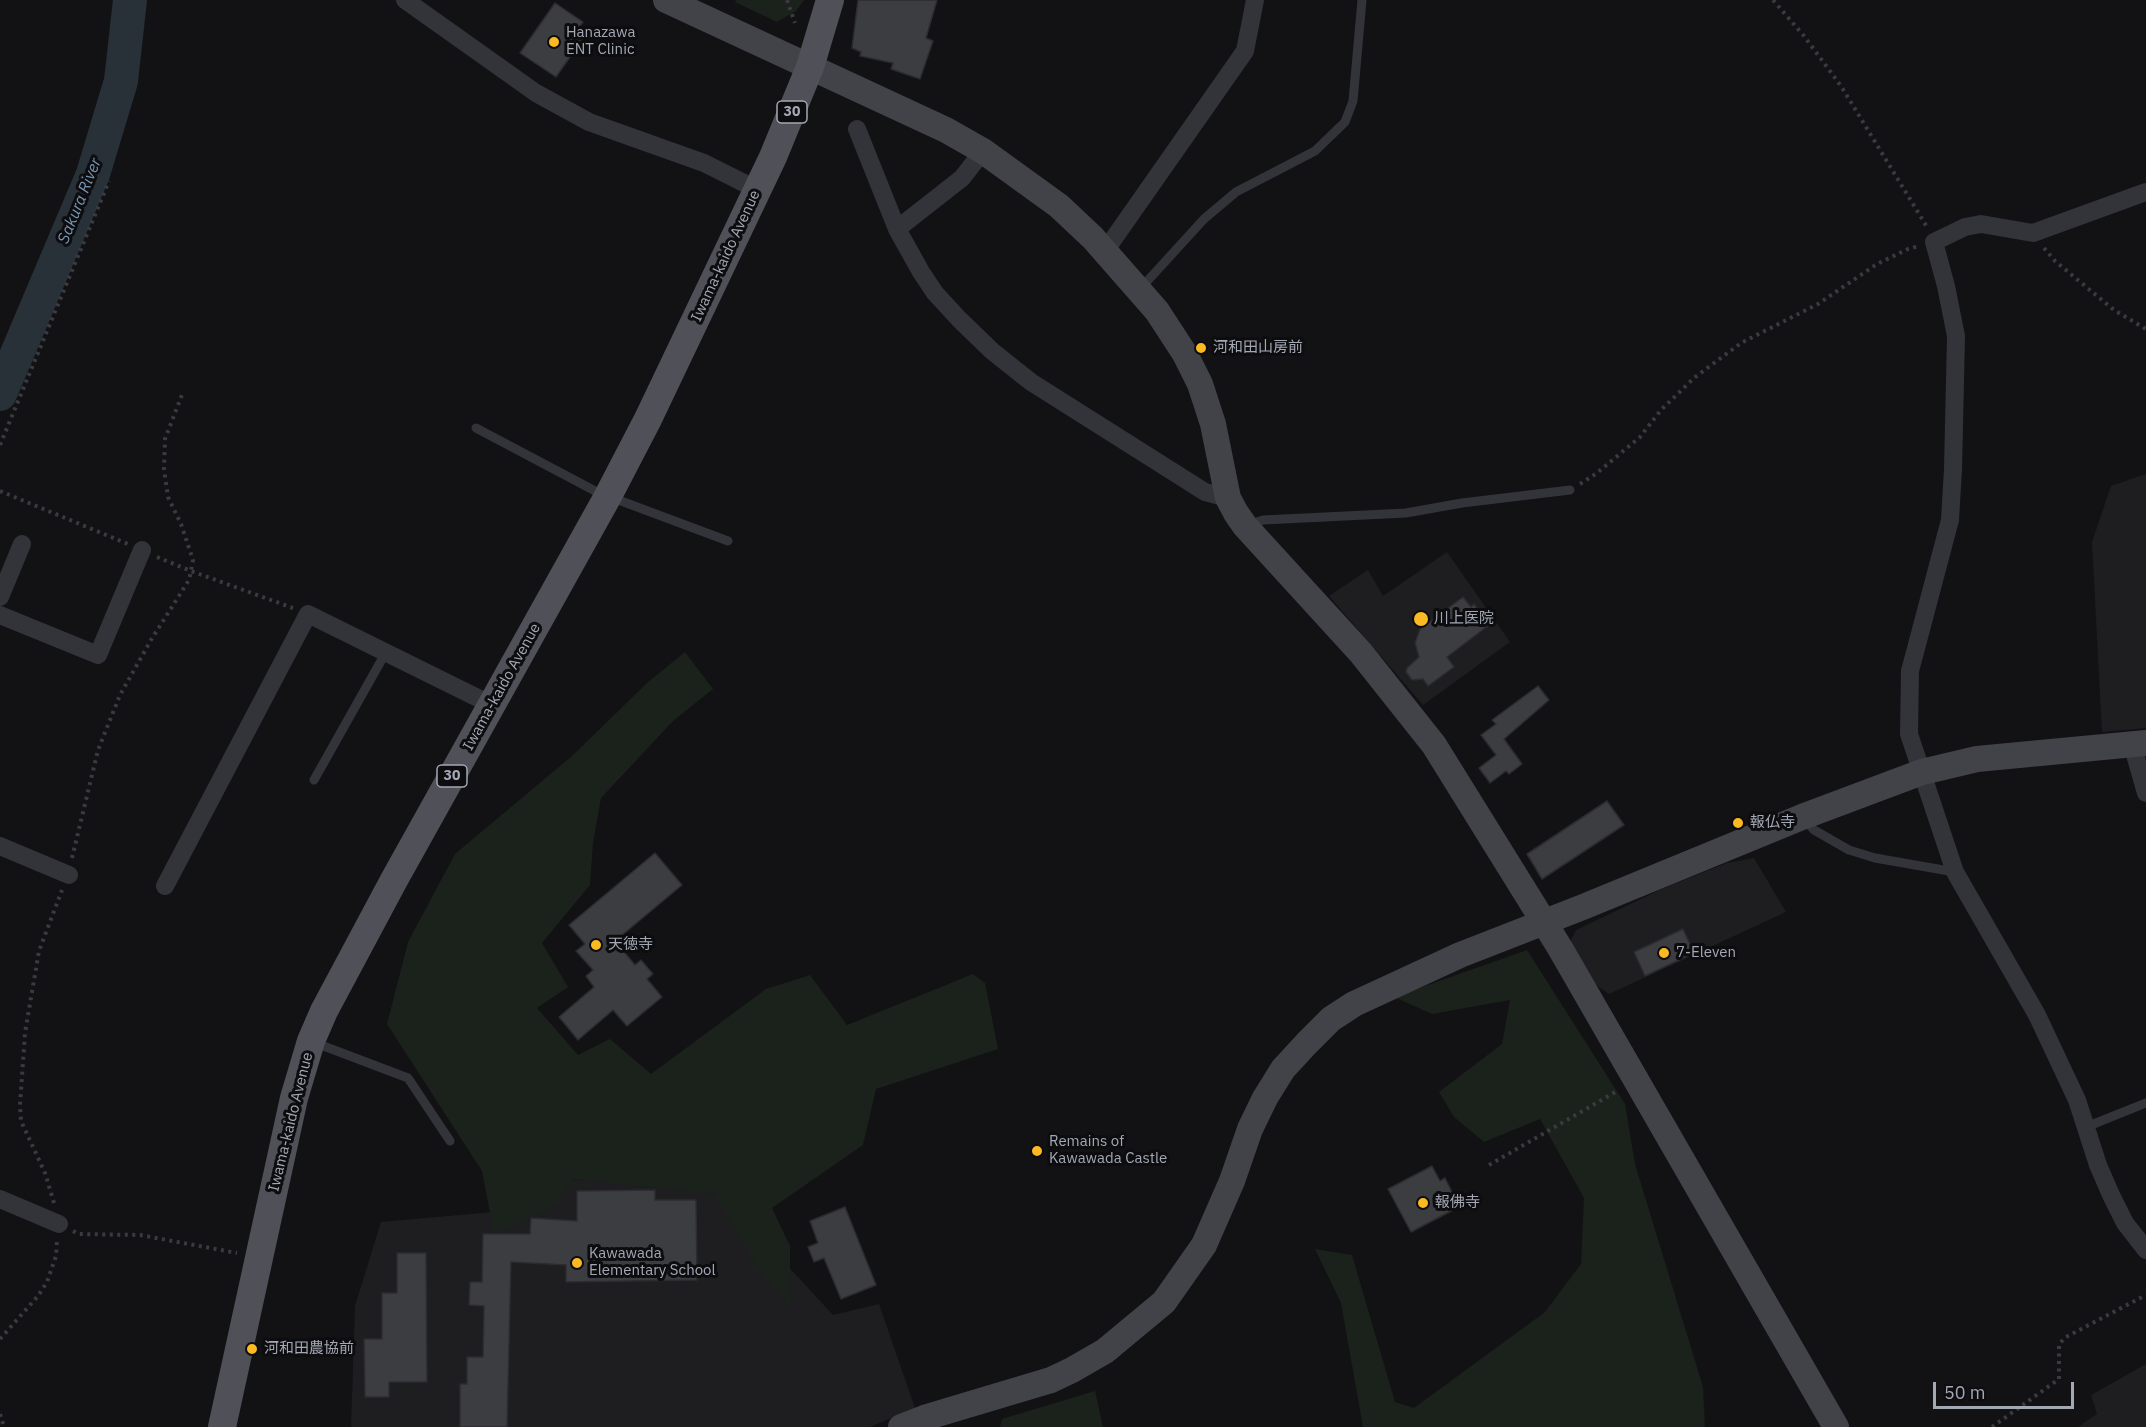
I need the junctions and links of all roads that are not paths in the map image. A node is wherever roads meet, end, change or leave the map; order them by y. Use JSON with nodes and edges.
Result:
{"nodes":[{"id":1,"x":405,"y":0,"type":"edge"},
{"id":2,"x":666,"y":0,"type":"edge"},
{"id":3,"x":830,"y":0,"type":"edge"},
{"id":4,"x":1255,"y":0,"type":"edge"},
{"id":5,"x":1362,"y":0,"type":"edge"},
{"id":6,"x":810,"y":67,"type":"junction"},
{"id":7,"x":857,"y":129,"type":"dead end"},
{"id":8,"x":983,"y":151,"type":"junction"},
{"id":9,"x":758,"y":190,"type":"junction"},
{"id":10,"x":2146,"y":192,"type":"edge"},
{"id":11,"x":897,"y":229,"type":"junction"},
{"id":12,"x":1105,"y":251,"type":"junction"},
{"id":13,"x":1139,"y":290,"type":"junction"},
{"id":14,"x":476,"y":428,"type":"dead end"},
{"id":15,"x":1570,"y":490,"type":"road end"},
{"id":16,"x":608,"y":496,"type":"junction"},
{"id":17,"x":1228,"y":498,"type":"junction"},
{"id":18,"x":1245,"y":526,"type":"junction"},
{"id":19,"x":728,"y":541,"type":"dead end"},
{"id":20,"x":22,"y":543,"type":"dead end"},
{"id":21,"x":142,"y":550,"type":"dead end"},
{"id":22,"x":0,"y":597,"type":"edge"},
{"id":23,"x":0,"y":615,"type":"edge"},
{"id":24,"x":386,"y":652,"type":"junction"},
{"id":25,"x":492,"y":705,"type":"junction"},
{"id":26,"x":2139,"y":743,"type":"edge"},
{"id":27,"x":1922,"y":772,"type":"junction"},
{"id":28,"x":314,"y":780,"type":"dead end"},
{"id":29,"x":2146,"y":793,"type":"edge"},
{"id":30,"x":1802,"y":817,"type":"junction"},
{"id":31,"x":0,"y":846,"type":"edge"},
{"id":32,"x":1955,"y":872,"type":"junction"},
{"id":33,"x":69,"y":875,"type":"road end"},
{"id":34,"x":165,"y":886,"type":"dead end"},
{"id":35,"x":1544,"y":923,"type":"junction"},
{"id":36,"x":311,"y":1041,"type":"junction"},
{"id":37,"x":2146,"y":1103,"type":"edge"},
{"id":38,"x":2086,"y":1127,"type":"junction"},
{"id":39,"x":450,"y":1142,"type":"dead end"},
{"id":40,"x":0,"y":1199,"type":"edge"},
{"id":41,"x":59,"y":1224,"type":"road end"},
{"id":42,"x":2146,"y":1251,"type":"edge"},
{"id":43,"x":222,"y":1427,"type":"edge"},
{"id":44,"x":901,"y":1427,"type":"edge"},
{"id":45,"x":1836,"y":1427,"type":"edge"}],
"edges":[{"from":1,"to":9,"type":"street"},
{"from":2,"to":6,"type":"street"},
{"from":3,"to":6,"type":"main road","name":"Iwama-kaido Avenue","number":"30"},
{"from":4,"to":12,"type":"street"},
{"from":5,"to":13,"type":"lane"},
{"from":6,"to":8,"type":"street"},
{"from":6,"to":9,"type":"main road","name":"Iwama-kaido Avenue","number":"30"},
{"from":7,"to":11,"type":"street"},
{"from":8,"to":11,"type":"street"},
{"from":8,"to":12,"type":"street"},
{"from":9,"to":16,"type":"main road","name":"Iwama-kaido Avenue","number":"30"},
{"from":10,"to":27,"type":"street"},
{"from":11,"to":17,"type":"street"},
{"from":12,"to":13,"type":"street"},
{"from":13,"to":17,"type":"street"},
{"from":14,"to":16,"type":"lane"},
{"from":15,"to":18,"type":"lane"},
{"from":16,"to":19,"type":"lane"},
{"from":16,"to":25,"type":"main road","name":"Iwama-kaido Avenue","number":"30"},
{"from":17,"to":18,"type":"street"},
{"from":18,"to":35,"type":"street"},
{"from":20,"to":22,"type":"street"},
{"from":21,"to":23,"type":"street"},
{"from":24,"to":25,"type":"street"},
{"from":24,"to":28,"type":"lane"},
{"from":24,"to":34,"type":"street"},
{"from":25,"to":36,"type":"main road","name":"Iwama-kaido Avenue","number":"30"},
{"from":26,"to":27,"type":"street"},
{"from":26,"to":29,"type":"street"},
{"from":27,"to":30,"type":"street"},
{"from":27,"to":32,"type":"street"},
{"from":30,"to":32,"type":"lane"},
{"from":30,"to":35,"type":"street"},
{"from":31,"to":33,"type":"street"},
{"from":32,"to":38,"type":"street"},
{"from":35,"to":44,"type":"street"},
{"from":35,"to":45,"type":"street"},
{"from":36,"to":39,"type":"lane"},
{"from":36,"to":43,"type":"main road","name":"Iwama-kaido Avenue","number":"30"},
{"from":37,"to":38,"type":"lane"},
{"from":38,"to":42,"type":"street"},
{"from":40,"to":41,"type":"street"}]}
